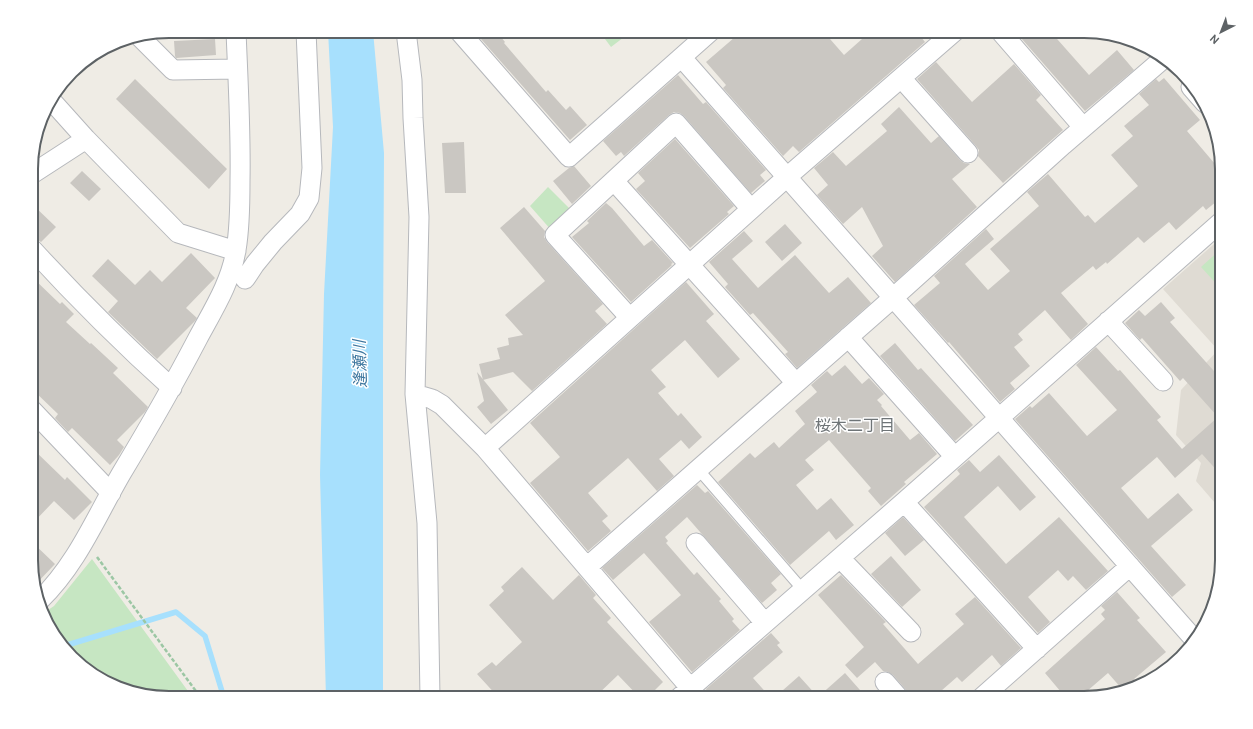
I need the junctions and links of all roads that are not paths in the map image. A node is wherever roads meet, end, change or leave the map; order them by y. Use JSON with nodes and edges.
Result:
{"nodes":[{"id":1,"x":236,"y":38,"type":"edge"},
{"id":2,"x":306,"y":38,"type":"edge"},
{"id":3,"x":407,"y":38,"type":"edge"},
{"id":4,"x":465,"y":38,"type":"edge"},
{"id":5,"x":703,"y":38,"type":"edge"},
{"id":6,"x":947,"y":38,"type":"edge"},
{"id":7,"x":1006,"y":38,"type":"edge"},
{"id":8,"x":144,"y":41,"type":"edge"},
{"id":9,"x":682,"y":58,"type":"junction"},
{"id":10,"x":1160,"y":62,"type":"edge"},
{"id":11,"x":237,"y":69,"type":"junction"},
{"id":12,"x":902,"y":79,"type":"junction"},
{"id":13,"x":55,"y":104,"type":"edge"},
{"id":14,"x":1083,"y":127,"type":"junction"},
{"id":15,"x":86,"y":139,"type":"junction"},
{"id":16,"x":968,"y":154,"type":"dead end"},
{"id":17,"x":38,"y":170,"type":"edge"},
{"id":18,"x":787,"y":177,"type":"junction"},
{"id":19,"x":614,"y":181,"type":"junction"},
{"id":20,"x":751,"y":209,"type":"junction"},
{"id":21,"x":1215,"y":227,"type":"edge"},
{"id":22,"x":236,"y":251,"type":"junction"},
{"id":23,"x":38,"y":255,"type":"edge"},
{"id":24,"x":689,"y":265,"type":"junction"},
{"id":25,"x":245,"y":280,"type":"dead end"},
{"id":26,"x":894,"y":297,"type":"junction"},
{"id":27,"x":630,"y":318,"type":"junction"},
{"id":28,"x":1108,"y":321,"type":"junction"},
{"id":29,"x":848,"y":337,"type":"junction"},
{"id":30,"x":1163,"y":381,"type":"dead end"},
{"id":31,"x":796,"y":383,"type":"junction"},
{"id":32,"x":172,"y":388,"type":"junction"},
{"id":33,"x":415,"y":394,"type":"junction"},
{"id":34,"x":38,"y":416,"type":"edge"},
{"id":35,"x":998,"y":418,"type":"junction"},
{"id":36,"x":485,"y":448,"type":"junction"},
{"id":37,"x":955,"y":457,"type":"junction"},
{"id":38,"x":698,"y":469,"type":"junction"},
{"id":39,"x":111,"y":492,"type":"junction"},
{"id":40,"x":904,"y":502,"type":"junction"},
{"id":41,"x":696,"y":543,"type":"dead end"},
{"id":42,"x":840,"y":558,"type":"junction"},
{"id":43,"x":1130,"y":566,"type":"junction"},
{"id":44,"x":587,"y":567,"type":"junction"},
{"id":45,"x":803,"y":590,"type":"junction"},
{"id":46,"x":44,"y":596,"type":"edge"},
{"id":47,"x":765,"y":623,"type":"junction"},
{"id":48,"x":911,"y":632,"type":"dead end"},
{"id":49,"x":1191,"y":636,"type":"edge"},
{"id":50,"x":1036,"y":649,"type":"junction"},
{"id":51,"x":885,"y":682,"type":"dead end"},
{"id":52,"x":430,"y":691,"type":"edge"},
{"id":53,"x":686,"y":691,"type":"edge"},
{"id":54,"x":693,"y":691,"type":"edge"},
{"id":55,"x":893,"y":691,"type":"edge"},
{"id":56,"x":989,"y":691,"type":"edge"}],
"edges":[{"from":1,"to":11,"type":"street"},
{"from":2,"to":25,"type":"street"},
{"from":3,"to":33,"type":"street"},
{"from":4,"to":9,"type":"street"},
{"from":5,"to":9,"type":"street"},
{"from":6,"to":12,"type":"street"},
{"from":7,"to":14,"type":"street"},
{"from":8,"to":11,"type":"street"},
{"from":9,"to":18,"type":"street"},
{"from":10,"to":14,"type":"street"},
{"from":11,"to":22,"type":"street"},
{"from":12,"to":16,"type":"street"},
{"from":12,"to":18,"type":"street"},
{"from":13,"to":15,"type":"street"},
{"from":14,"to":26,"type":"street"},
{"from":15,"to":17,"type":"street"},
{"from":15,"to":22,"type":"street"},
{"from":18,"to":20,"type":"street"},
{"from":18,"to":26,"type":"street"},
{"from":19,"to":20,"type":"street"},
{"from":19,"to":24,"type":"street"},
{"from":19,"to":27,"type":"street"},
{"from":20,"to":24,"type":"street"},
{"from":21,"to":28,"type":"street"},
{"from":22,"to":32,"type":"street"},
{"from":23,"to":32,"type":"street"},
{"from":24,"to":27,"type":"street"},
{"from":24,"to":31,"type":"street"},
{"from":26,"to":29,"type":"street"},
{"from":26,"to":35,"type":"street"},
{"from":27,"to":36,"type":"street"},
{"from":28,"to":30,"type":"street"},
{"from":28,"to":35,"type":"street"},
{"from":29,"to":31,"type":"street"},
{"from":29,"to":37,"type":"street"},
{"from":31,"to":38,"type":"street"},
{"from":32,"to":39,"type":"street"},
{"from":33,"to":36,"type":"street"},
{"from":33,"to":52,"type":"street"},
{"from":34,"to":39,"type":"street"},
{"from":35,"to":37,"type":"street"},
{"from":35,"to":43,"type":"street"},
{"from":36,"to":44,"type":"street"},
{"from":37,"to":40,"type":"street"},
{"from":38,"to":44,"type":"street"},
{"from":38,"to":45,"type":"lane"},
{"from":39,"to":46,"type":"street"},
{"from":40,"to":42,"type":"street"},
{"from":40,"to":50,"type":"street"},
{"from":41,"to":47,"type":"street"},
{"from":42,"to":45,"type":"street"},
{"from":42,"to":48,"type":"street"},
{"from":43,"to":49,"type":"street"},
{"from":43,"to":50,"type":"street"},
{"from":44,"to":53,"type":"street"},
{"from":45,"to":47,"type":"street"},
{"from":47,"to":54,"type":"street"},
{"from":50,"to":56,"type":"street"},
{"from":51,"to":55,"type":"street"}]}
